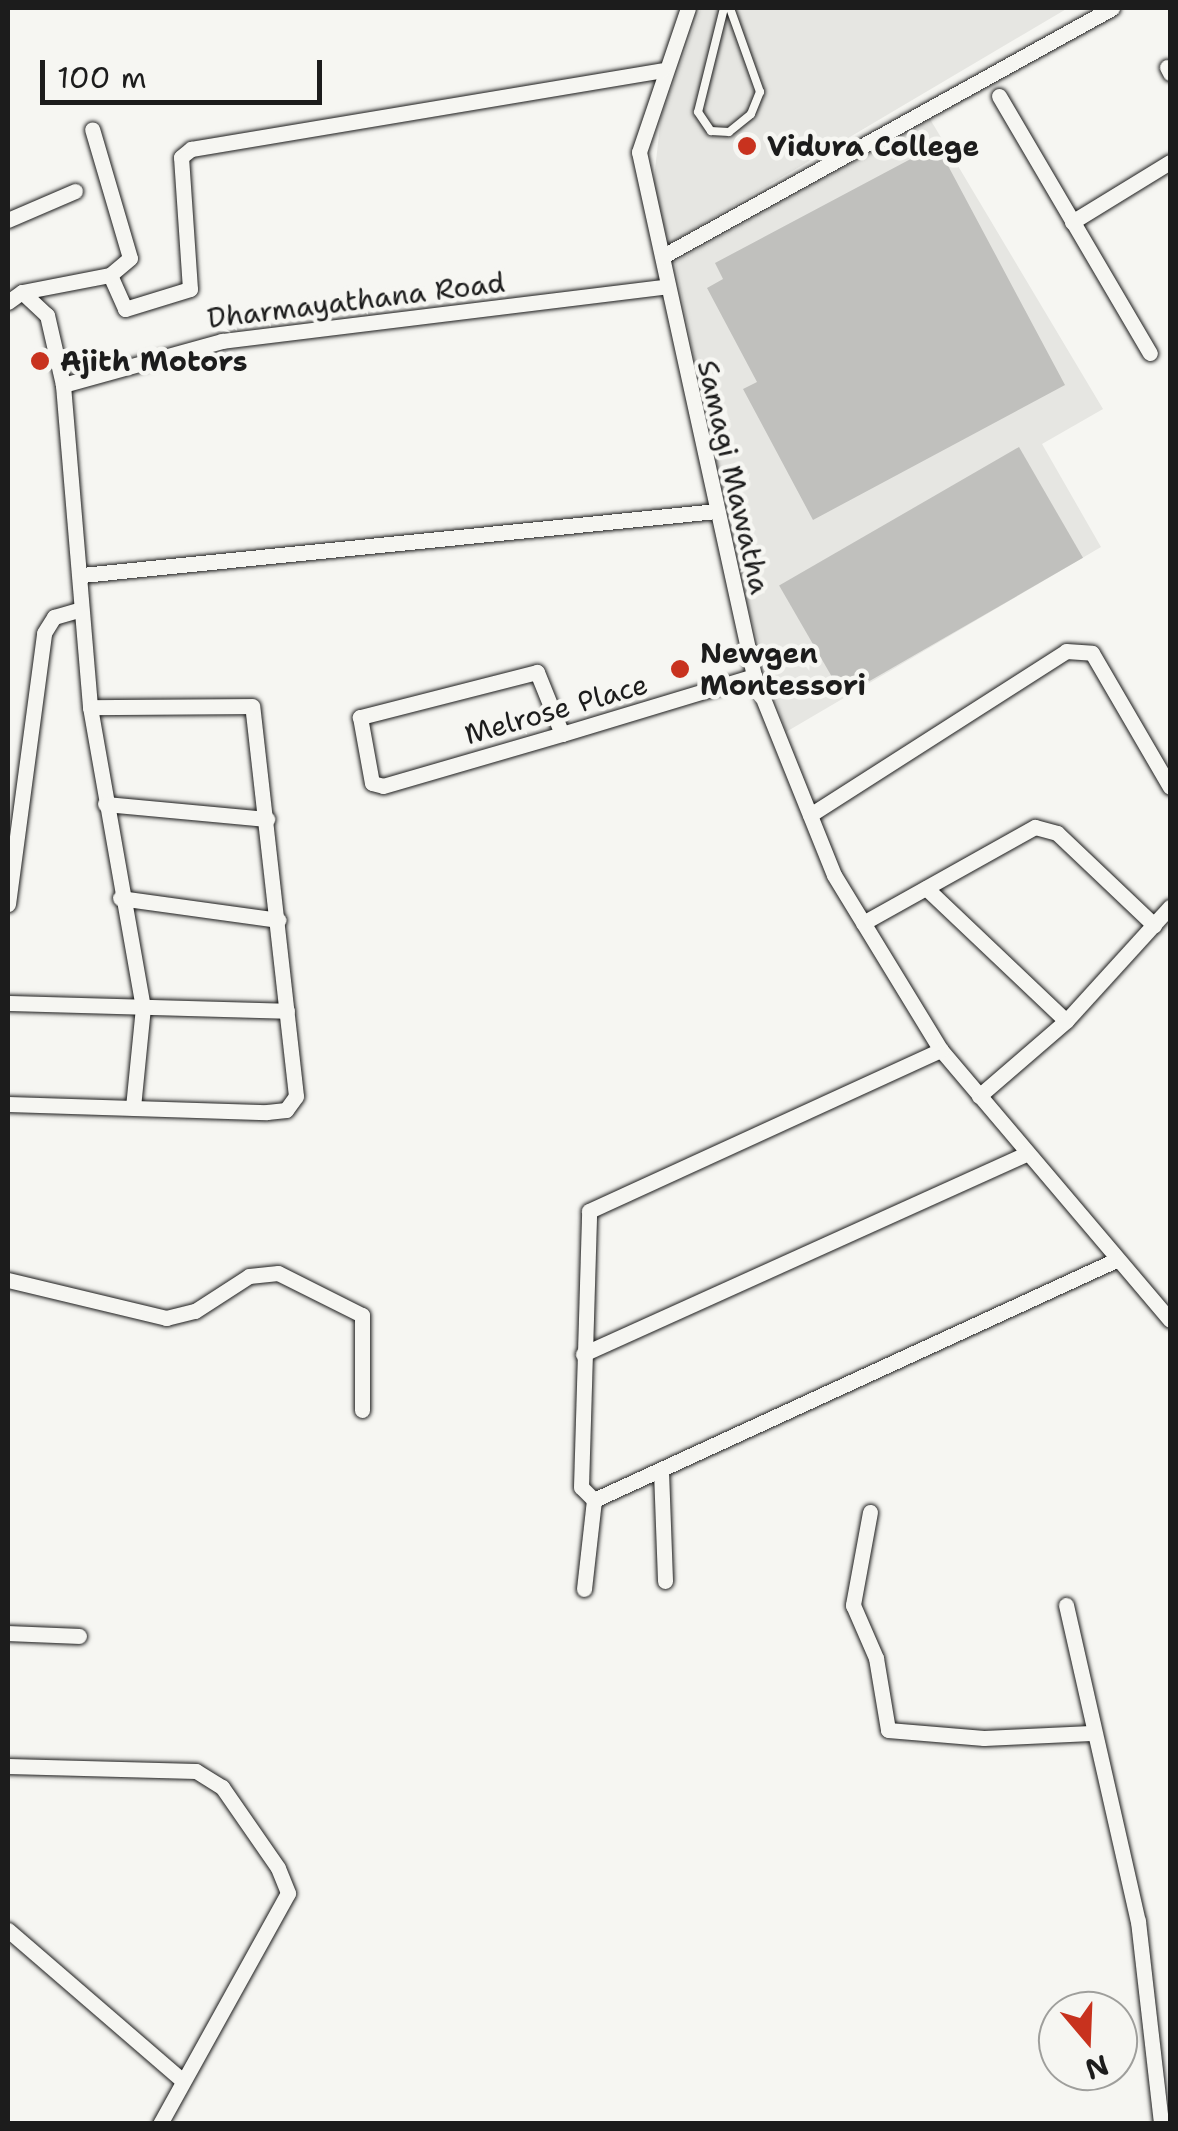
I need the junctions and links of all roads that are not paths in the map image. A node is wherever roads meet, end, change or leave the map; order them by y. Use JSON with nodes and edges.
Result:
{"nodes":[{"id":1,"x":688,"y":8,"type":"edge"},
{"id":2,"x":727,"y":8,"type":"edge"},
{"id":3,"x":1112,"y":8,"type":"edge"},
{"id":4,"x":662,"y":70,"type":"junction"},
{"id":5,"x":999,"y":96,"type":"dead end"},
{"id":6,"x":92,"y":128,"type":"dead end"},
{"id":7,"x":1170,"y":162,"type":"edge"},
{"id":8,"x":76,"y":191,"type":"dead end"},
{"id":9,"x":8,"y":220,"type":"edge"},
{"id":10,"x":1072,"y":222,"type":"junction"},
{"id":11,"x":663,"y":256,"type":"junction"},
{"id":12,"x":110,"y":275,"type":"junction"},
{"id":13,"x":664,"y":287,"type":"junction"},
{"id":14,"x":22,"y":292,"type":"junction"},
{"id":15,"x":8,"y":302,"type":"edge"},
{"id":16,"x":1150,"y":353,"type":"dead end"},
{"id":17,"x":63,"y":386,"type":"junction"},
{"id":18,"x":716,"y":511,"type":"junction"},
{"id":19,"x":82,"y":575,"type":"junction"},
{"id":20,"x":80,"y":610,"type":"junction"},
{"id":21,"x":754,"y":676,"type":"junction"},
{"id":22,"x":90,"y":707,"type":"junction"},
{"id":23,"x":562,"y":734,"type":"junction"},
{"id":24,"x":1170,"y":787,"type":"edge"},
{"id":25,"x":105,"y":804,"type":"junction"},
{"id":26,"x":810,"y":816,"type":"junction"},
{"id":27,"x":267,"y":819,"type":"junction"},
{"id":28,"x":926,"y":888,"type":"junction"},
{"id":29,"x":8,"y":898,"type":"edge"},
{"id":30,"x":120,"y":898,"type":"junction"},
{"id":31,"x":1170,"y":907,"type":"edge"},
{"id":32,"x":278,"y":920,"type":"junction"},
{"id":33,"x":863,"y":923,"type":"junction"},
{"id":34,"x":1154,"y":925,"type":"junction"},
{"id":35,"x":8,"y":1003,"type":"edge"},
{"id":36,"x":143,"y":1007,"type":"junction"},
{"id":37,"x":287,"y":1010,"type":"junction"},
{"id":38,"x":1066,"y":1020,"type":"junction"},
{"id":39,"x":941,"y":1050,"type":"junction"},
{"id":40,"x":978,"y":1096,"type":"junction"},
{"id":41,"x":8,"y":1104,"type":"edge"},
{"id":42,"x":133,"y":1108,"type":"junction"},
{"id":43,"x":1026,"y":1154,"type":"junction"},
{"id":44,"x":1116,"y":1260,"type":"junction"},
{"id":45,"x":8,"y":1280,"type":"edge"},
{"id":46,"x":1170,"y":1320,"type":"edge"},
{"id":47,"x":583,"y":1354,"type":"junction"},
{"id":48,"x":362,"y":1410,"type":"dead end"},
{"id":49,"x":661,"y":1470,"type":"junction"},
{"id":50,"x":594,"y":1500,"type":"junction"},
{"id":51,"x":870,"y":1512,"type":"dead end"},
{"id":52,"x":664,"y":1581,"type":"dead end"},
{"id":53,"x":584,"y":1589,"type":"dead end"},
{"id":54,"x":1066,"y":1606,"type":"dead end"},
{"id":55,"x":8,"y":1633,"type":"edge"},
{"id":56,"x":79,"y":1636,"type":"dead end"},
{"id":57,"x":1092,"y":1732,"type":"junction"},
{"id":58,"x":8,"y":1766,"type":"edge"},
{"id":59,"x":8,"y":1930,"type":"edge"},
{"id":60,"x":182,"y":2080,"type":"junction"},
{"id":61,"x":160,"y":2124,"type":"edge"},
{"id":62,"x":1161,"y":2124,"type":"edge"}],
"edges":[{"from":1,"to":4,"type":"street","name":"Samagi Mawatha"},
{"from":2,"to":2,"type":"lane"},
{"from":3,"to":11,"type":"street"},
{"from":4,"to":11,"type":"street","name":"Samagi Mawatha"},
{"from":4,"to":12,"type":"street"},
{"from":5,"to":10,"type":"street"},
{"from":6,"to":12,"type":"street"},
{"from":7,"to":10,"type":"street"},
{"from":8,"to":9,"type":"street"},
{"from":10,"to":16,"type":"street"},
{"from":11,"to":13,"type":"street","name":"Samagi Mawatha"},
{"from":12,"to":14,"type":"street"},
{"from":13,"to":17,"type":"street","name":"Dharmayathana Road"},
{"from":13,"to":18,"type":"street","name":"Samagi Mawatha"},
{"from":14,"to":15,"type":"street"},
{"from":14,"to":17,"type":"street"},
{"from":17,"to":19,"type":"street"},
{"from":18,"to":19,"type":"street"},
{"from":18,"to":21,"type":"street","name":"Samagi Mawatha"},
{"from":19,"to":20,"type":"street"},
{"from":20,"to":22,"type":"street"},
{"from":20,"to":29,"type":"street"},
{"from":21,"to":23,"type":"street","name":"Melrose Place"},
{"from":21,"to":26,"type":"street","name":"Samagi Mawatha"},
{"from":22,"to":25,"type":"street"},
{"from":22,"to":27,"type":"street"},
{"from":23,"to":23,"type":"street","name":"Melrose Place"},
{"from":24,"to":26,"type":"street"},
{"from":25,"to":27,"type":"street"},
{"from":25,"to":30,"type":"street"},
{"from":26,"to":33,"type":"street","name":"Samagi Mawatha"},
{"from":27,"to":32,"type":"street"},
{"from":28,"to":33,"type":"street"},
{"from":28,"to":34,"type":"street"},
{"from":28,"to":38,"type":"street"},
{"from":30,"to":32,"type":"street"},
{"from":30,"to":36,"type":"street"},
{"from":31,"to":34,"type":"street"},
{"from":32,"to":37,"type":"street"},
{"from":33,"to":39,"type":"street","name":"Samagi Mawatha"},
{"from":34,"to":38,"type":"street"},
{"from":35,"to":36,"type":"street"},
{"from":36,"to":37,"type":"street"},
{"from":36,"to":42,"type":"street"},
{"from":37,"to":42,"type":"street"},
{"from":38,"to":40,"type":"street"},
{"from":39,"to":40,"type":"street","name":"Samagi Mawatha"},
{"from":39,"to":47,"type":"street"},
{"from":40,"to":43,"type":"street","name":"Samagi Mawatha"},
{"from":41,"to":42,"type":"street"},
{"from":43,"to":44,"type":"street","name":"Samagi Mawatha"},
{"from":43,"to":47,"type":"street"},
{"from":44,"to":46,"type":"street","name":"Samagi Mawatha"},
{"from":44,"to":49,"type":"street"},
{"from":45,"to":48,"type":"street"},
{"from":47,"to":50,"type":"street"},
{"from":49,"to":50,"type":"street"},
{"from":49,"to":52,"type":"street"},
{"from":50,"to":53,"type":"street"},
{"from":51,"to":57,"type":"street"},
{"from":54,"to":57,"type":"street"},
{"from":55,"to":56,"type":"street"},
{"from":57,"to":62,"type":"street"},
{"from":58,"to":60,"type":"street"},
{"from":59,"to":60,"type":"street"},
{"from":60,"to":61,"type":"street"}]}
